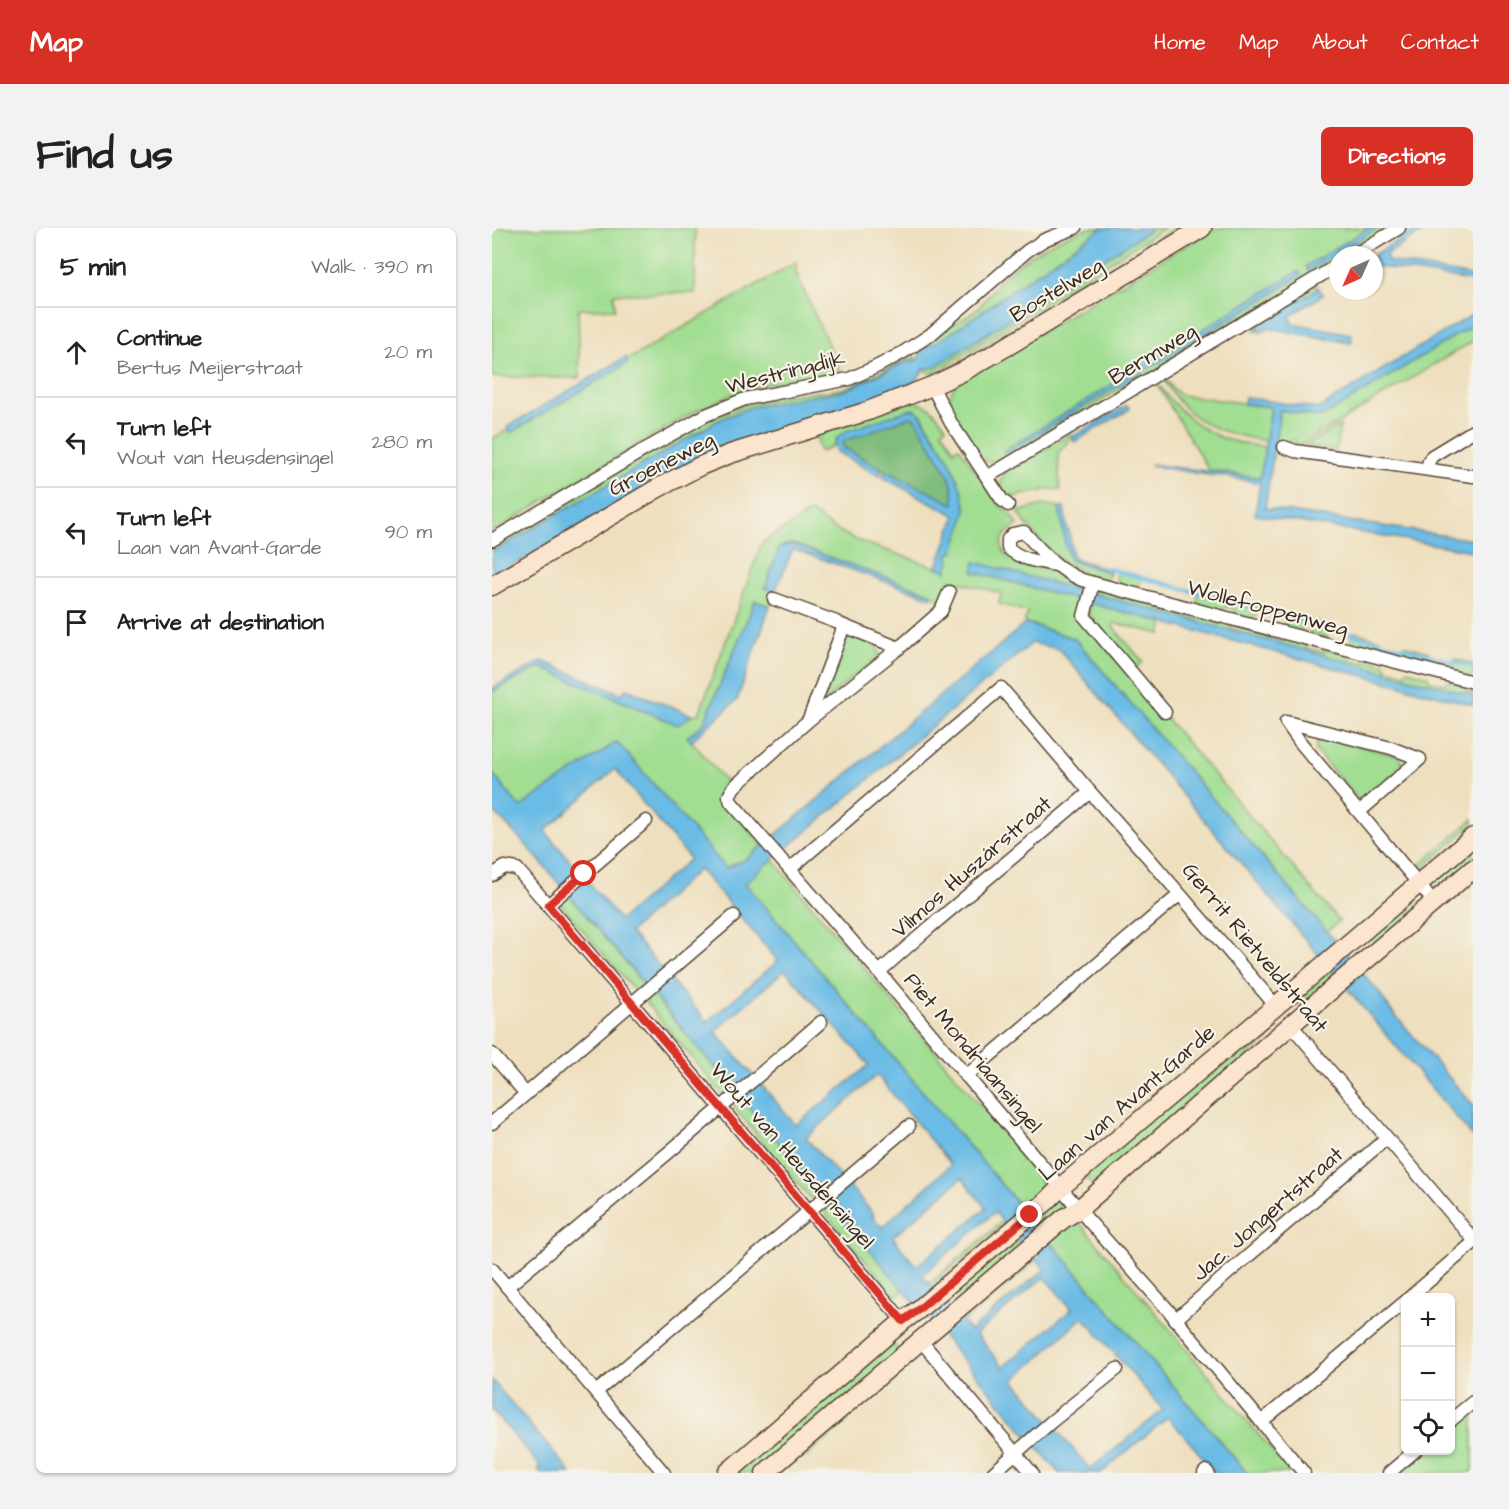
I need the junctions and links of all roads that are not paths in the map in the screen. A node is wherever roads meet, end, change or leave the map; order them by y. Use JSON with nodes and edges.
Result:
{"nodes":[{"id":1,"x":1037,"y":228,"type":"edge"},
{"id":2,"x":1075,"y":228,"type":"edge"},
{"id":3,"x":1203,"y":228,"type":"edge"},
{"id":4,"x":1399,"y":228,"type":"edge"},
{"id":5,"x":1044,"y":240,"type":"junction"},
{"id":6,"x":1369,"y":246,"type":"edge"},
{"id":7,"x":1329,"y":270,"type":"edge"},
{"id":8,"x":932,"y":386,"type":"junction"},
{"id":9,"x":1473,"y":431,"type":"edge"},
{"id":10,"x":1284,"y":447,"type":"dead end"},
{"id":11,"x":1427,"y":469,"type":"junction"},
{"id":12,"x":1473,"y":476,"type":"edge"},
{"id":13,"x":987,"y":477,"type":"junction"},
{"id":14,"x":1008,"y":505,"type":"dead end"},
{"id":15,"x":492,"y":540,"type":"edge"},
{"id":16,"x":1056,"y":565,"type":"dead end"},
{"id":17,"x":492,"y":586,"type":"edge"},
{"id":18,"x":1092,"y":587,"type":"junction"},
{"id":19,"x":949,"y":592,"type":"dead end"},
{"id":20,"x":774,"y":599,"type":"dead end"},
{"id":21,"x":844,"y":626,"type":"junction"},
{"id":22,"x":899,"y":648,"type":"junction"},
{"id":23,"x":1473,"y":682,"type":"edge"},
{"id":24,"x":1165,"y":712,"type":"dead end"},
{"id":25,"x":809,"y":720,"type":"junction"},
{"id":26,"x":1090,"y":792,"type":"junction"},
{"id":27,"x":1359,"y":812,"type":"junction"},
{"id":28,"x":646,"y":821,"type":"dead end"},
{"id":29,"x":1473,"y":837,"type":"edge"},
{"id":30,"x":790,"y":869,"type":"junction"},
{"id":31,"x":1473,"y":869,"type":"edge"},
{"id":32,"x":492,"y":875,"type":"edge"},
{"id":33,"x":1418,"y":884,"type":"junction"},
{"id":34,"x":1179,"y":895,"type":"junction"},
{"id":35,"x":1434,"y":902,"type":"junction"},
{"id":36,"x":548,"y":905,"type":"junction"},
{"id":37,"x":734,"y":916,"type":"dead end"},
{"id":38,"x":879,"y":972,"type":"junction"},
{"id":39,"x":631,"y":1003,"type":"junction"},
{"id":40,"x":1275,"y":1006,"type":"junction"},
{"id":41,"x":820,"y":1022,"type":"dead end"},
{"id":42,"x":1291,"y":1025,"type":"junction"},
{"id":43,"x":492,"y":1054,"type":"edge"},
{"id":44,"x":966,"y":1076,"type":"junction"},
{"id":45,"x":526,"y":1094,"type":"junction"},
{"id":46,"x":720,"y":1107,"type":"junction"},
{"id":47,"x":492,"y":1123,"type":"edge"},
{"id":48,"x":909,"y":1126,"type":"dead end"},
{"id":49,"x":1387,"y":1138,"type":"junction"},
{"id":50,"x":1060,"y":1187,"type":"junction"},
{"id":51,"x":1079,"y":1209,"type":"junction"},
{"id":52,"x":809,"y":1211,"type":"junction"},
{"id":53,"x":1473,"y":1241,"type":"edge"},
{"id":54,"x":492,"y":1269,"type":"edge"},
{"id":55,"x":507,"y":1287,"type":"junction"},
{"id":56,"x":1415,"y":1293,"type":"edge"},
{"id":57,"x":1401,"y":1305,"type":"edge"},
{"id":58,"x":1175,"y":1320,"type":"junction"},
{"id":59,"x":903,"y":1321,"type":"junction"},
{"id":60,"x":927,"y":1336,"type":"junction"},
{"id":61,"x":1117,"y":1369,"type":"dead end"},
{"id":62,"x":596,"y":1392,"type":"junction"},
{"id":63,"x":1473,"y":1402,"type":"edge"},
{"id":64,"x":1455,"y":1417,"type":"edge"},
{"id":65,"x":1261,"y":1422,"type":"junction"},
{"id":66,"x":1020,"y":1449,"type":"junction"},
{"id":67,"x":1410,"y":1455,"type":"edge"},
{"id":68,"x":664,"y":1473,"type":"edge"},
{"id":69,"x":727,"y":1473,"type":"edge"},
{"id":70,"x":765,"y":1473,"type":"edge"},
{"id":71,"x":993,"y":1473,"type":"edge"},
{"id":72,"x":1032,"y":1473,"type":"edge"},
{"id":73,"x":1304,"y":1473,"type":"edge"},
{"id":74,"x":1389,"y":1473,"type":"edge"}],
"edges":[{"from":1,"to":5,"type":"street"},
{"from":2,"to":5,"type":"street","name":"Westringdijk"},
{"from":3,"to":8,"type":"street","name":"Bostelweg"},
{"from":4,"to":6,"type":"street"},
{"from":5,"to":15,"type":"street","name":"Westringdijk"},
{"from":7,"to":13,"type":"street","name":"Bermweg"},
{"from":8,"to":13,"type":"street"},
{"from":8,"to":17,"type":"street","name":"Groeneweg"},
{"from":9,"to":11,"type":"street"},
{"from":10,"to":11,"type":"street"},
{"from":11,"to":12,"type":"street"},
{"from":13,"to":14,"type":"street"},
{"from":16,"to":18,"type":"street","name":"Wollefoppenweg"},
{"from":18,"to":23,"type":"street","name":"Wollefoppenweg"},
{"from":18,"to":24,"type":"street"},
{"from":19,"to":22,"type":"street"},
{"from":20,"to":21,"type":"street"},
{"from":21,"to":22,"type":"street"},
{"from":21,"to":25,"type":"street"},
{"from":22,"to":25,"type":"street"},
{"from":25,"to":30,"type":"street","name":"Piet Mondriaansingel"},
{"from":26,"to":30,"type":"street","name":"Gerrit Rietveldstraat"},
{"from":26,"to":34,"type":"street","name":"Gerrit Rietveldstraat"},
{"from":26,"to":38,"type":"street","name":"Vilmos Huszárstraat"},
{"from":27,"to":27,"type":"street"},
{"from":27,"to":33,"type":"street"},
{"from":28,"to":36,"type":"street"},
{"from":29,"to":33,"type":"street","name":"Laan van Avant-Garde"},
{"from":30,"to":38,"type":"street","name":"Piet Mondriaansingel"},
{"from":31,"to":35,"type":"street"},
{"from":32,"to":36,"type":"street","name":"Wout van Heusdensingel"},
{"from":33,"to":35,"type":"street"},
{"from":33,"to":40,"type":"street","name":"Laan van Avant-Garde"},
{"from":34,"to":40,"type":"street","name":"Gerrit Rietveldstraat"},
{"from":34,"to":44,"type":"street"},
{"from":35,"to":42,"type":"street"},
{"from":36,"to":39,"type":"street","name":"Wout van Heusdensingel"},
{"from":37,"to":39,"type":"street"},
{"from":38,"to":44,"type":"street","name":"Piet Mondriaansingel"},
{"from":39,"to":45,"type":"street"},
{"from":39,"to":46,"type":"street","name":"Wout van Heusdensingel"},
{"from":40,"to":42,"type":"street","name":"Gerrit Rietveldstraat"},
{"from":40,"to":50,"type":"street","name":"Laan van Avant-Garde"},
{"from":41,"to":46,"type":"street"},
{"from":42,"to":49,"type":"street","name":"Gerrit Rietveldstraat"},
{"from":42,"to":51,"type":"street"},
{"from":43,"to":45,"type":"street"},
{"from":44,"to":50,"type":"street","name":"Piet Mondriaansingel"},
{"from":45,"to":47,"type":"street"},
{"from":46,"to":52,"type":"street","name":"Wout van Heusdensingel"},
{"from":46,"to":55,"type":"street"},
{"from":48,"to":52,"type":"street"},
{"from":49,"to":53,"type":"street","name":"Gerrit Rietveldstraat"},
{"from":49,"to":58,"type":"street","name":"Jac. Jongertstraat"},
{"from":50,"to":51,"type":"street","name":"Piet Mondriaansingel"},
{"from":50,"to":59,"type":"street","name":"Laan van Avant-Garde"},
{"from":51,"to":58,"type":"street","name":"Piet Mondriaansingel"},
{"from":51,"to":60,"type":"street"},
{"from":52,"to":59,"type":"street","name":"Wout van Heusdensingel"},
{"from":52,"to":62,"type":"street"},
{"from":53,"to":56,"type":"street"},
{"from":54,"to":55,"type":"street"},
{"from":55,"to":62,"type":"street"},
{"from":57,"to":65,"type":"street"},
{"from":58,"to":65,"type":"street","name":"Piet Mondriaansingel"},
{"from":59,"to":60,"type":"street","name":"Wout van Heusdensingel"},
{"from":59,"to":69,"type":"street","name":"Laan van Avant-Garde"},
{"from":60,"to":66,"type":"street","name":"Wout van Heusdensingel"},
{"from":60,"to":70,"type":"street"},
{"from":61,"to":66,"type":"street"},
{"from":62,"to":68,"type":"street"},
{"from":63,"to":64,"type":"street"},
{"from":65,"to":73,"type":"street","name":"Piet Mondriaansingel"},
{"from":66,"to":71,"type":"street"},
{"from":66,"to":72,"type":"street","name":"Wout van Heusdensingel"},
{"from":67,"to":74,"type":"street"}]}
